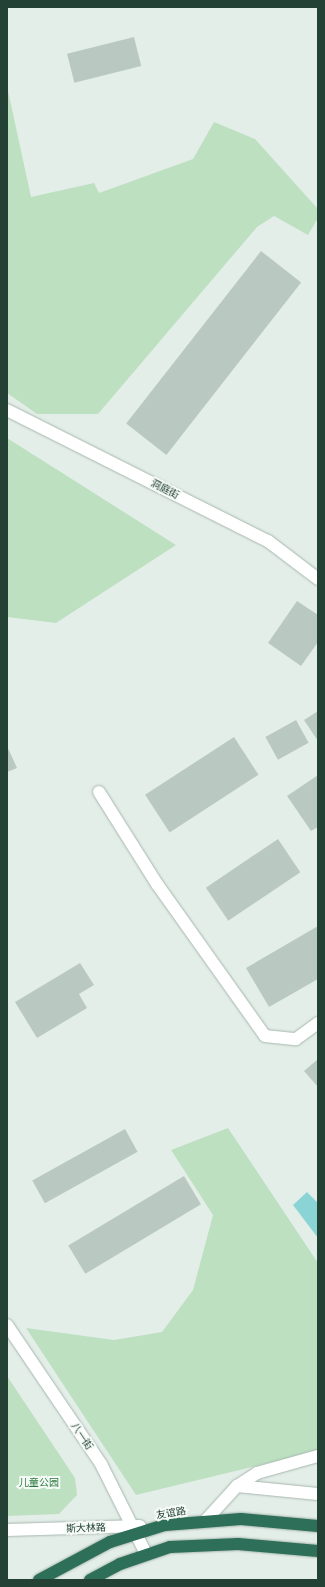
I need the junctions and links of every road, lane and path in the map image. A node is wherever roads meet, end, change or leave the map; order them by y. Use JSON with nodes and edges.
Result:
{"nodes":[{"id":1,"x":7,"y":410,"type":"edge"},
{"id":2,"x":318,"y":579,"type":"edge"},
{"id":3,"x":99,"y":792,"type":"dead end"},
{"id":4,"x":318,"y":1023,"type":"edge"},
{"id":5,"x":7,"y":1325,"type":"edge"},
{"id":6,"x":318,"y":1456,"type":"edge"},
{"id":7,"x":237,"y":1486,"type":"junction"},
{"id":8,"x":318,"y":1494,"type":"edge"},
{"id":9,"x":206,"y":1520,"type":"junction"},
{"id":10,"x":318,"y":1526,"type":"edge"},
{"id":11,"x":136,"y":1529,"type":"junction"},
{"id":12,"x":7,"y":1530,"type":"edge"},
{"id":13,"x":318,"y":1551,"type":"edge"},
{"id":14,"x":146,"y":1554,"type":"junction"},
{"id":15,"x":39,"y":1580,"type":"edge"},
{"id":16,"x":90,"y":1580,"type":"edge"}],
"edges":[{"from":1,"to":2,"type":"street","name":"洞庭街"},
{"from":3,"to":4,"type":"street"},
{"from":5,"to":11,"type":"street","name":"八一街"},
{"from":6,"to":7,"type":"street"},
{"from":7,"to":8,"type":"street"},
{"from":7,"to":9,"type":"street"},
{"from":9,"to":10,"type":"highway","name":"友谊路"},
{"from":9,"to":11,"type":"highway","name":"友谊路"},
{"from":11,"to":12,"type":"street","name":"斯大林路"},
{"from":11,"to":14,"type":"street","name":"八一街"},
{"from":11,"to":15,"type":"highway","name":"友谊路"},
{"from":13,"to":14,"type":"highway"},
{"from":14,"to":16,"type":"highway"}]}
